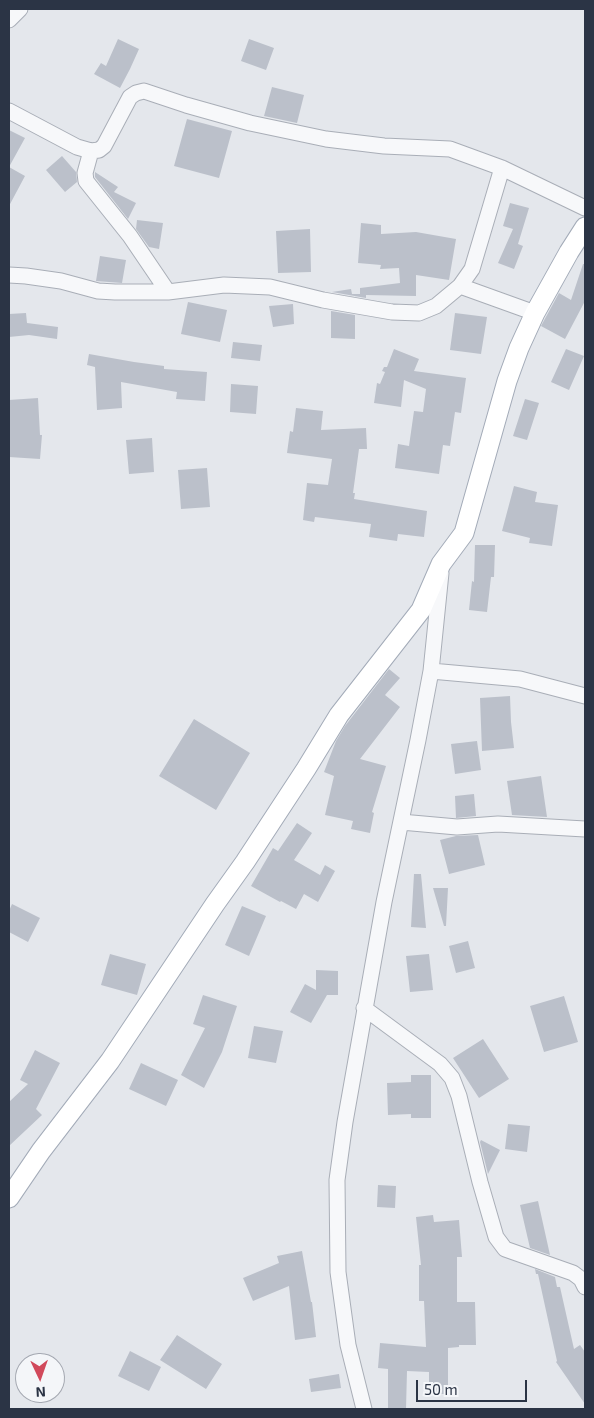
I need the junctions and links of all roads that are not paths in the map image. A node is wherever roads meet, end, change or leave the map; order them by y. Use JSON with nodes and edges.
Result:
{"nodes":[{"id":1,"x":20,"y":9,"type":"edge"},
{"id":2,"x":9,"y":20,"type":"edge"},
{"id":3,"x":9,"y":111,"type":"edge"},
{"id":4,"x":92,"y":151,"type":"junction"},
{"id":5,"x":502,"y":168,"type":"junction"},
{"id":6,"x":585,"y":208,"type":"edge"},
{"id":7,"x":585,"y":227,"type":"edge"},
{"id":8,"x":9,"y":275,"type":"edge"},
{"id":9,"x":460,"y":286,"type":"junction"},
{"id":10,"x":168,"y":292,"type":"junction"},
{"id":11,"x":535,"y":313,"type":"junction"},
{"id":12,"x":442,"y":564,"type":"junction"},
{"id":13,"x":430,"y":671,"type":"junction"},
{"id":14,"x":585,"y":696,"type":"edge"},
{"id":15,"x":401,"y":822,"type":"junction"},
{"id":16,"x":585,"y":829,"type":"edge"},
{"id":17,"x":364,"y":1008,"type":"junction"},
{"id":18,"x":9,"y":1198,"type":"edge"},
{"id":19,"x":585,"y":1287,"type":"edge"},
{"id":20,"x":364,"y":1409,"type":"edge"}],
"edges":[{"from":1,"to":2,"type":"street"},
{"from":3,"to":4,"type":"street"},
{"from":4,"to":5,"type":"street"},
{"from":4,"to":10,"type":"street"},
{"from":5,"to":6,"type":"street"},
{"from":5,"to":9,"type":"street"},
{"from":7,"to":11,"type":"main road"},
{"from":8,"to":10,"type":"street"},
{"from":9,"to":10,"type":"street"},
{"from":9,"to":11,"type":"street"},
{"from":11,"to":12,"type":"main road"},
{"from":12,"to":13,"type":"street"},
{"from":12,"to":18,"type":"main road"},
{"from":13,"to":14,"type":"street"},
{"from":13,"to":15,"type":"street"},
{"from":15,"to":16,"type":"street"},
{"from":15,"to":17,"type":"street"},
{"from":17,"to":19,"type":"street"},
{"from":17,"to":20,"type":"street"}]}
